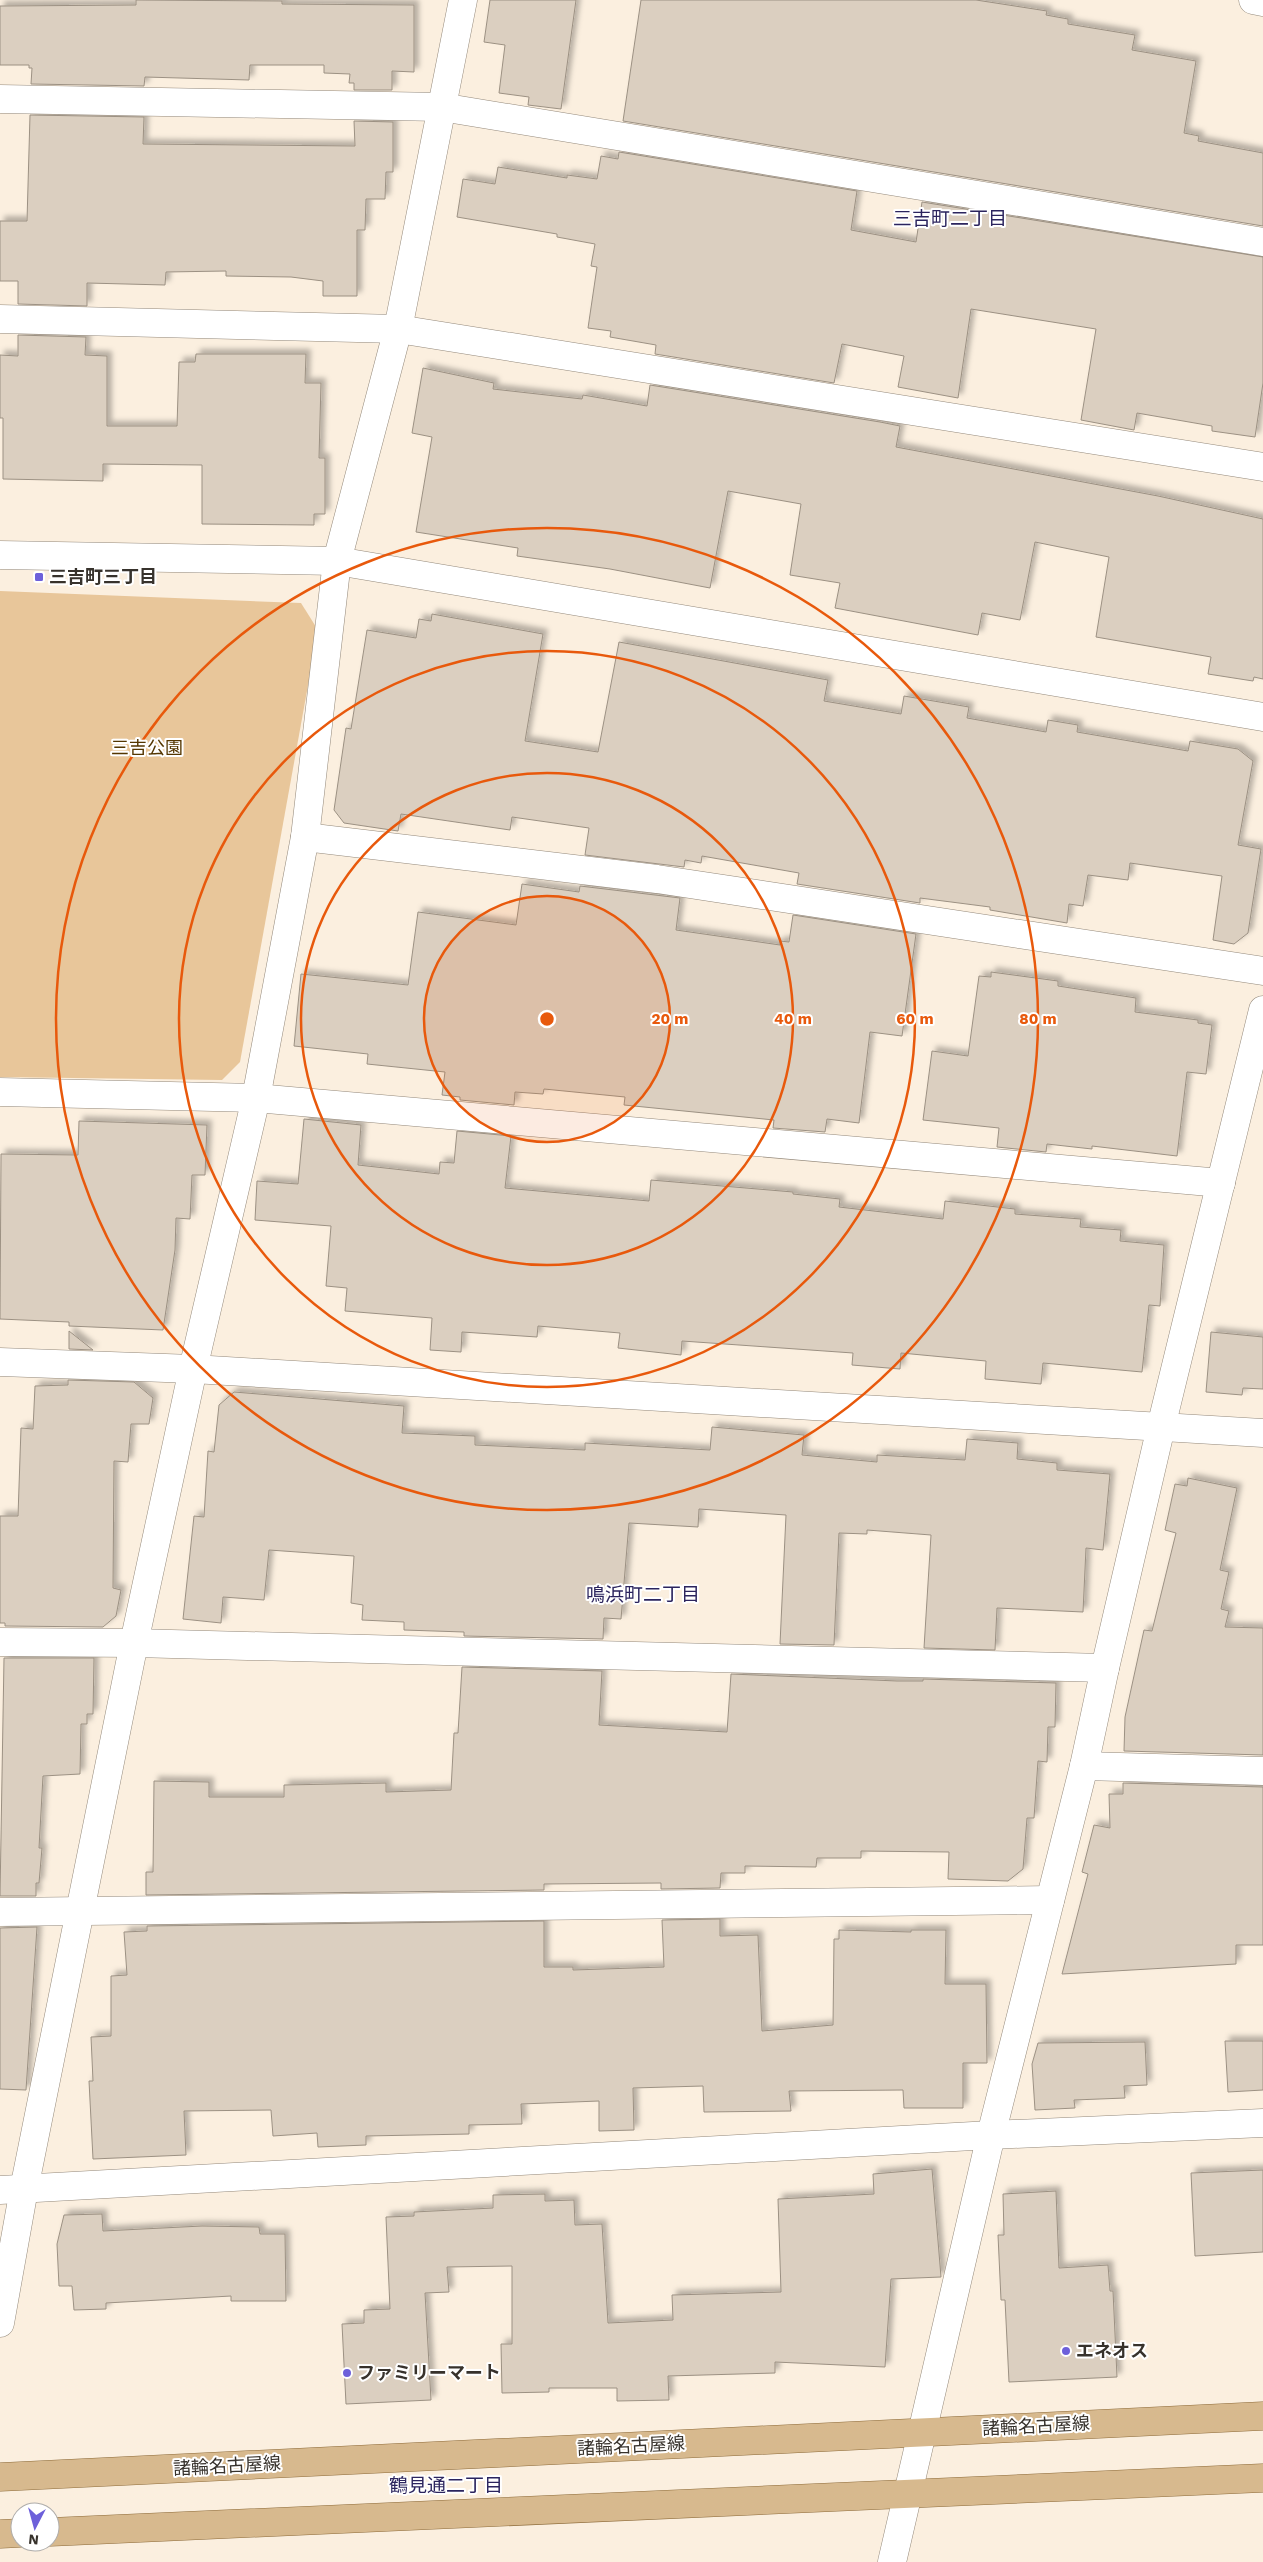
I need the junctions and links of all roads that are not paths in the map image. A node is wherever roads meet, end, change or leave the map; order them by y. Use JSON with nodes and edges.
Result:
{"nodes":[{"id":1,"x":463,"y":0,"type":"edge"},
{"id":2,"x":1253,"y":0,"type":"edge"},
{"id":3,"x":1263,"y":2,"type":"edge"},
{"id":4,"x":0,"y":98,"type":"edge"},
{"id":5,"x":441,"y":107,"type":"junction"},
{"id":6,"x":1263,"y":242,"type":"edge"},
{"id":7,"x":0,"y":319,"type":"edge"},
{"id":8,"x":398,"y":329,"type":"junction"},
{"id":9,"x":1263,"y":467,"type":"edge"},
{"id":10,"x":0,"y":555,"type":"edge"},
{"id":11,"x":337,"y":562,"type":"junction"},
{"id":12,"x":1263,"y":717,"type":"edge"},
{"id":13,"x":306,"y":837,"type":"junction"},
{"id":14,"x":1263,"y":971,"type":"edge"},
{"id":15,"x":1263,"y":1010,"type":"edge"},
{"id":16,"x":1254,"y":1085,"type":"edge"},
{"id":17,"x":0,"y":1092,"type":"edge"},
{"id":18,"x":256,"y":1098,"type":"junction"},
{"id":19,"x":1221,"y":1183,"type":"junction"},
{"id":20,"x":0,"y":1362,"type":"edge"},
{"id":21,"x":193,"y":1369,"type":"junction"},
{"id":22,"x":1161,"y":1427,"type":"junction"},
{"id":23,"x":1263,"y":1434,"type":"edge"},
{"id":24,"x":0,"y":1642,"type":"edge"},
{"id":25,"x":134,"y":1643,"type":"junction"},
{"id":26,"x":1105,"y":1668,"type":"junction"},
{"id":27,"x":1084,"y":1766,"type":"junction"},
{"id":28,"x":1263,"y":1771,"type":"edge"},
{"id":29,"x":1050,"y":1900,"type":"junction"},
{"id":30,"x":79,"y":1910,"type":"junction"},
{"id":31,"x":0,"y":1912,"type":"edge"},
{"id":32,"x":1263,"y":2123,"type":"edge"},
{"id":33,"x":991,"y":2135,"type":"junction"},
{"id":34,"x":12,"y":2190,"type":"edge"},
{"id":35,"x":0,"y":2323,"type":"edge"},
{"id":36,"x":1263,"y":2416,"type":"edge"},
{"id":37,"x":921,"y":2432,"type":"junction"},
{"id":38,"x":0,"y":2478,"type":"edge"},
{"id":39,"x":1263,"y":2478,"type":"edge"},
{"id":40,"x":907,"y":2494,"type":"junction"},
{"id":41,"x":60,"y":2532,"type":"edge"},
{"id":42,"x":892,"y":2562,"type":"edge"}],
"edges":[{"from":1,"to":5,"type":"street"},
{"from":2,"to":3,"type":"street"},
{"from":4,"to":5,"type":"street"},
{"from":5,"to":6,"type":"street"},
{"from":5,"to":8,"type":"street"},
{"from":7,"to":8,"type":"street"},
{"from":8,"to":9,"type":"street"},
{"from":8,"to":11,"type":"street"},
{"from":10,"to":11,"type":"street"},
{"from":11,"to":12,"type":"street"},
{"from":11,"to":13,"type":"street"},
{"from":13,"to":14,"type":"street"},
{"from":13,"to":18,"type":"street"},
{"from":15,"to":16,"type":"street"},
{"from":16,"to":19,"type":"street"},
{"from":17,"to":18,"type":"street"},
{"from":18,"to":19,"type":"street"},
{"from":18,"to":21,"type":"street"},
{"from":19,"to":22,"type":"street"},
{"from":20,"to":21,"type":"street"},
{"from":21,"to":22,"type":"street"},
{"from":21,"to":25,"type":"street"},
{"from":22,"to":23,"type":"street"},
{"from":22,"to":26,"type":"street"},
{"from":24,"to":25,"type":"street"},
{"from":25,"to":26,"type":"street"},
{"from":25,"to":30,"type":"street"},
{"from":26,"to":27,"type":"street"},
{"from":27,"to":28,"type":"street"},
{"from":27,"to":29,"type":"street"},
{"from":29,"to":30,"type":"street"},
{"from":29,"to":33,"type":"street"},
{"from":30,"to":31,"type":"street"},
{"from":30,"to":34,"type":"street"},
{"from":32,"to":33,"type":"street"},
{"from":33,"to":34,"type":"street"},
{"from":33,"to":37,"type":"street"},
{"from":34,"to":35,"type":"street"},
{"from":36,"to":37,"type":"main road","name":"諸輪名古屋線"},
{"from":37,"to":38,"type":"main road","name":"諸輪名古屋線"},
{"from":37,"to":40,"type":"street"},
{"from":39,"to":40,"type":"main road"},
{"from":40,"to":41,"type":"main road"},
{"from":40,"to":42,"type":"street"}]}
